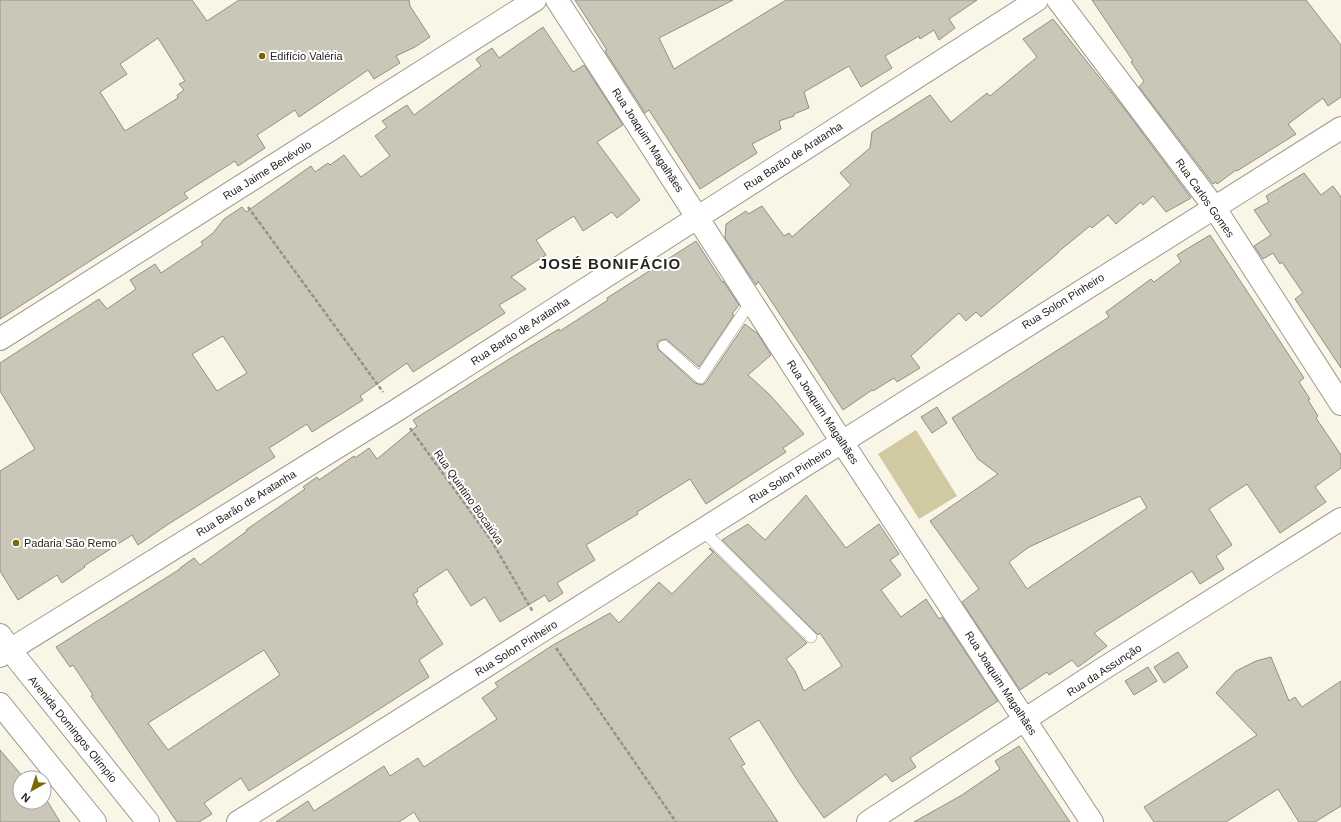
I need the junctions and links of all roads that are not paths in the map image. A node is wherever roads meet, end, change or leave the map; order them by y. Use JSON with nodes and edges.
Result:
{"nodes":[{"id":1,"x":535,"y":0,"type":"edge"},
{"id":2,"x":557,"y":0,"type":"edge"},
{"id":3,"x":1058,"y":0,"type":"edge"},
{"id":4,"x":1027,"y":3,"type":"edge"},
{"id":5,"x":1341,"y":128,"type":"edge"},
{"id":6,"x":1214,"y":207,"type":"junction"},
{"id":7,"x":698,"y":217,"type":"junction"},
{"id":8,"x":752,"y":300,"type":"junction"},
{"id":9,"x":0,"y":339,"type":"edge"},
{"id":10,"x":664,"y":346,"type":"dead end"},
{"id":11,"x":1341,"y":404,"type":"edge"},
{"id":12,"x":842,"y":442,"type":"junction"},
{"id":13,"x":1341,"y":519,"type":"edge"},
{"id":14,"x":702,"y":530,"type":"junction"},
{"id":15,"x":811,"y":637,"type":"dead end"},
{"id":16,"x":3,"y":647,"type":"edge"},
{"id":17,"x":0,"y":704,"type":"edge"},
{"id":18,"x":1026,"y":720,"type":"junction"},
{"id":19,"x":95,"y":822,"type":"edge"},
{"id":20,"x":148,"y":822,"type":"edge"},
{"id":21,"x":238,"y":822,"type":"edge"},
{"id":22,"x":868,"y":822,"type":"edge"},
{"id":23,"x":1092,"y":822,"type":"edge"}],
"edges":[{"from":1,"to":9,"type":"street","name":"Rua Jaime Benévolo"},
{"from":2,"to":7,"type":"street","name":"Rua Joaquim Magalhães"},
{"from":3,"to":6,"type":"street","name":"Rua Carlos Gomes"},
{"from":4,"to":7,"type":"street","name":"Rua Barão de Aratanha"},
{"from":5,"to":6,"type":"street","name":"Rua Solon Pinheiro"},
{"from":6,"to":11,"type":"street","name":"Rua Carlos Gomes"},
{"from":6,"to":12,"type":"street","name":"Rua Solon Pinheiro"},
{"from":7,"to":8,"type":"street","name":"Rua Joaquim Magalhães"},
{"from":7,"to":16,"type":"street","name":"Rua Barão de Aratanha"},
{"from":8,"to":10,"type":"lane"},
{"from":8,"to":12,"type":"street","name":"Rua Joaquim Magalhães"},
{"from":12,"to":14,"type":"street","name":"Rua Solon Pinheiro"},
{"from":12,"to":18,"type":"street","name":"Rua Joaquim Magalhães"},
{"from":13,"to":18,"type":"street","name":"Rua da Assunção"},
{"from":14,"to":15,"type":"lane"},
{"from":14,"to":21,"type":"street","name":"Rua Solon Pinheiro"},
{"from":16,"to":20,"type":"street","name":"Avenida Domingos Olímpio"},
{"from":17,"to":19,"type":"street"},
{"from":18,"to":22,"type":"street","name":"Rua da Assunção"},
{"from":18,"to":23,"type":"street","name":"Rua Joaquim Magalhães"}]}
